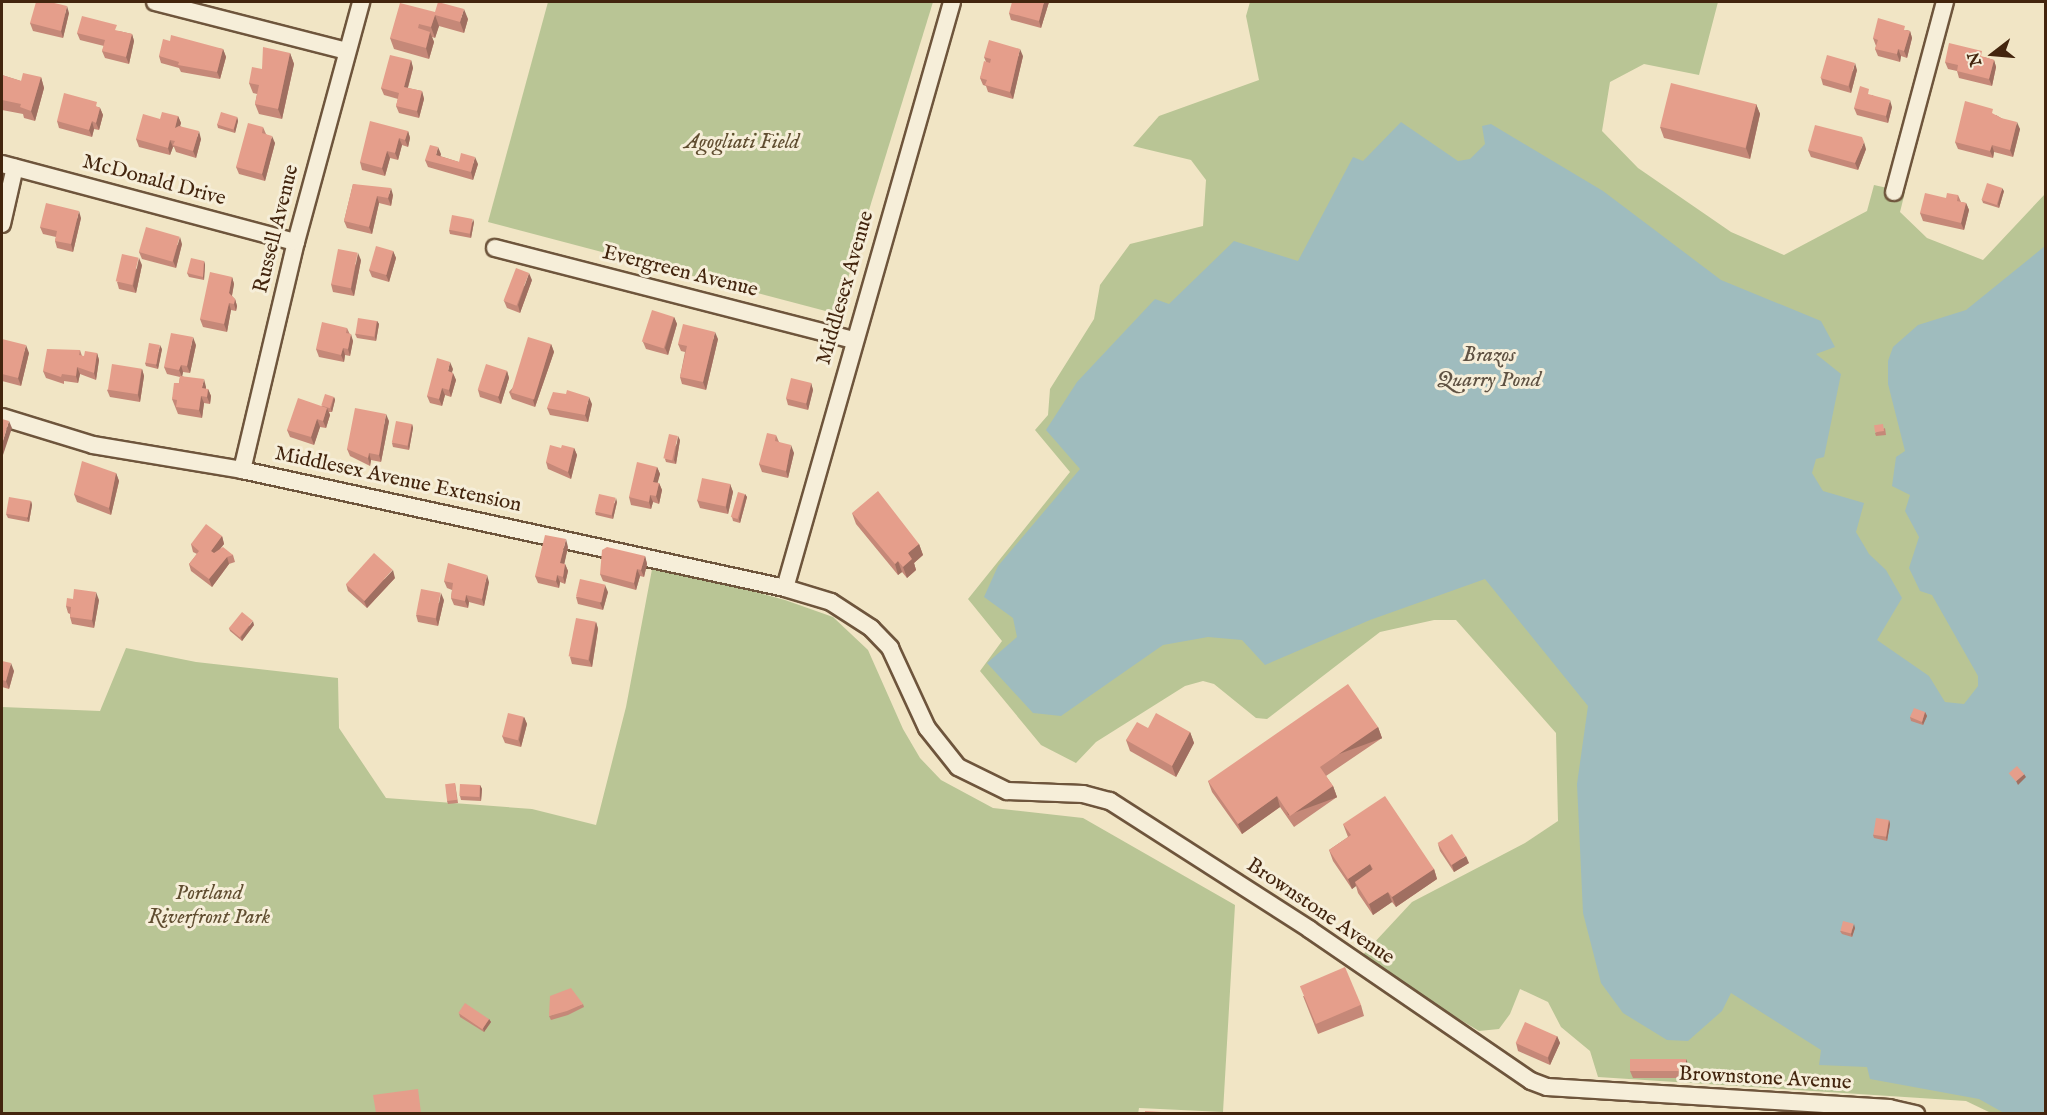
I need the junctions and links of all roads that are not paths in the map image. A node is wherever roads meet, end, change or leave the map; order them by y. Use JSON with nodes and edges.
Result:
{"nodes":[{"id":1,"x":155,"y":2,"type":"edge"},
{"id":2,"x":361,"y":2,"type":"edge"},
{"id":3,"x":952,"y":2,"type":"edge"},
{"id":4,"x":1944,"y":2,"type":"edge"},
{"id":5,"x":347,"y":51,"type":"junction"},
{"id":6,"x":8,"y":166,"type":"edge"},
{"id":7,"x":1894,"y":192,"type":"dead end"},
{"id":8,"x":2,"y":225,"type":"edge"},
{"id":9,"x":296,"y":242,"type":"junction"},
{"id":10,"x":495,"y":248,"type":"dead end"},
{"id":11,"x":854,"y":340,"type":"junction"},
{"id":12,"x":2,"y":417,"type":"edge"},
{"id":13,"x":242,"y":470,"type":"junction"},
{"id":14,"x":785,"y":588,"type":"junction"},
{"id":15,"x":1916,"y":1113,"type":"edge"}],
"edges":[{"from":1,"to":5,"type":"street"},
{"from":2,"to":5,"type":"street","name":"Russell Avenue"},
{"from":3,"to":11,"type":"street","name":"Middlesex Avenue"},
{"from":4,"to":7,"type":"street"},
{"from":5,"to":9,"type":"street","name":"Russell Avenue"},
{"from":6,"to":8,"type":"street"},
{"from":6,"to":9,"type":"street","name":"McDonald Drive"},
{"from":9,"to":13,"type":"street","name":"Russell Avenue"},
{"from":10,"to":11,"type":"street","name":"Evergreen Avenue"},
{"from":11,"to":14,"type":"street","name":"Middlesex Avenue"},
{"from":12,"to":13,"type":"street","name":"Middlesex Avenue Extension"},
{"from":13,"to":14,"type":"street","name":"Middlesex Avenue Extension"},
{"from":14,"to":15,"type":"street","name":"Brownstone Avenue"}]}
